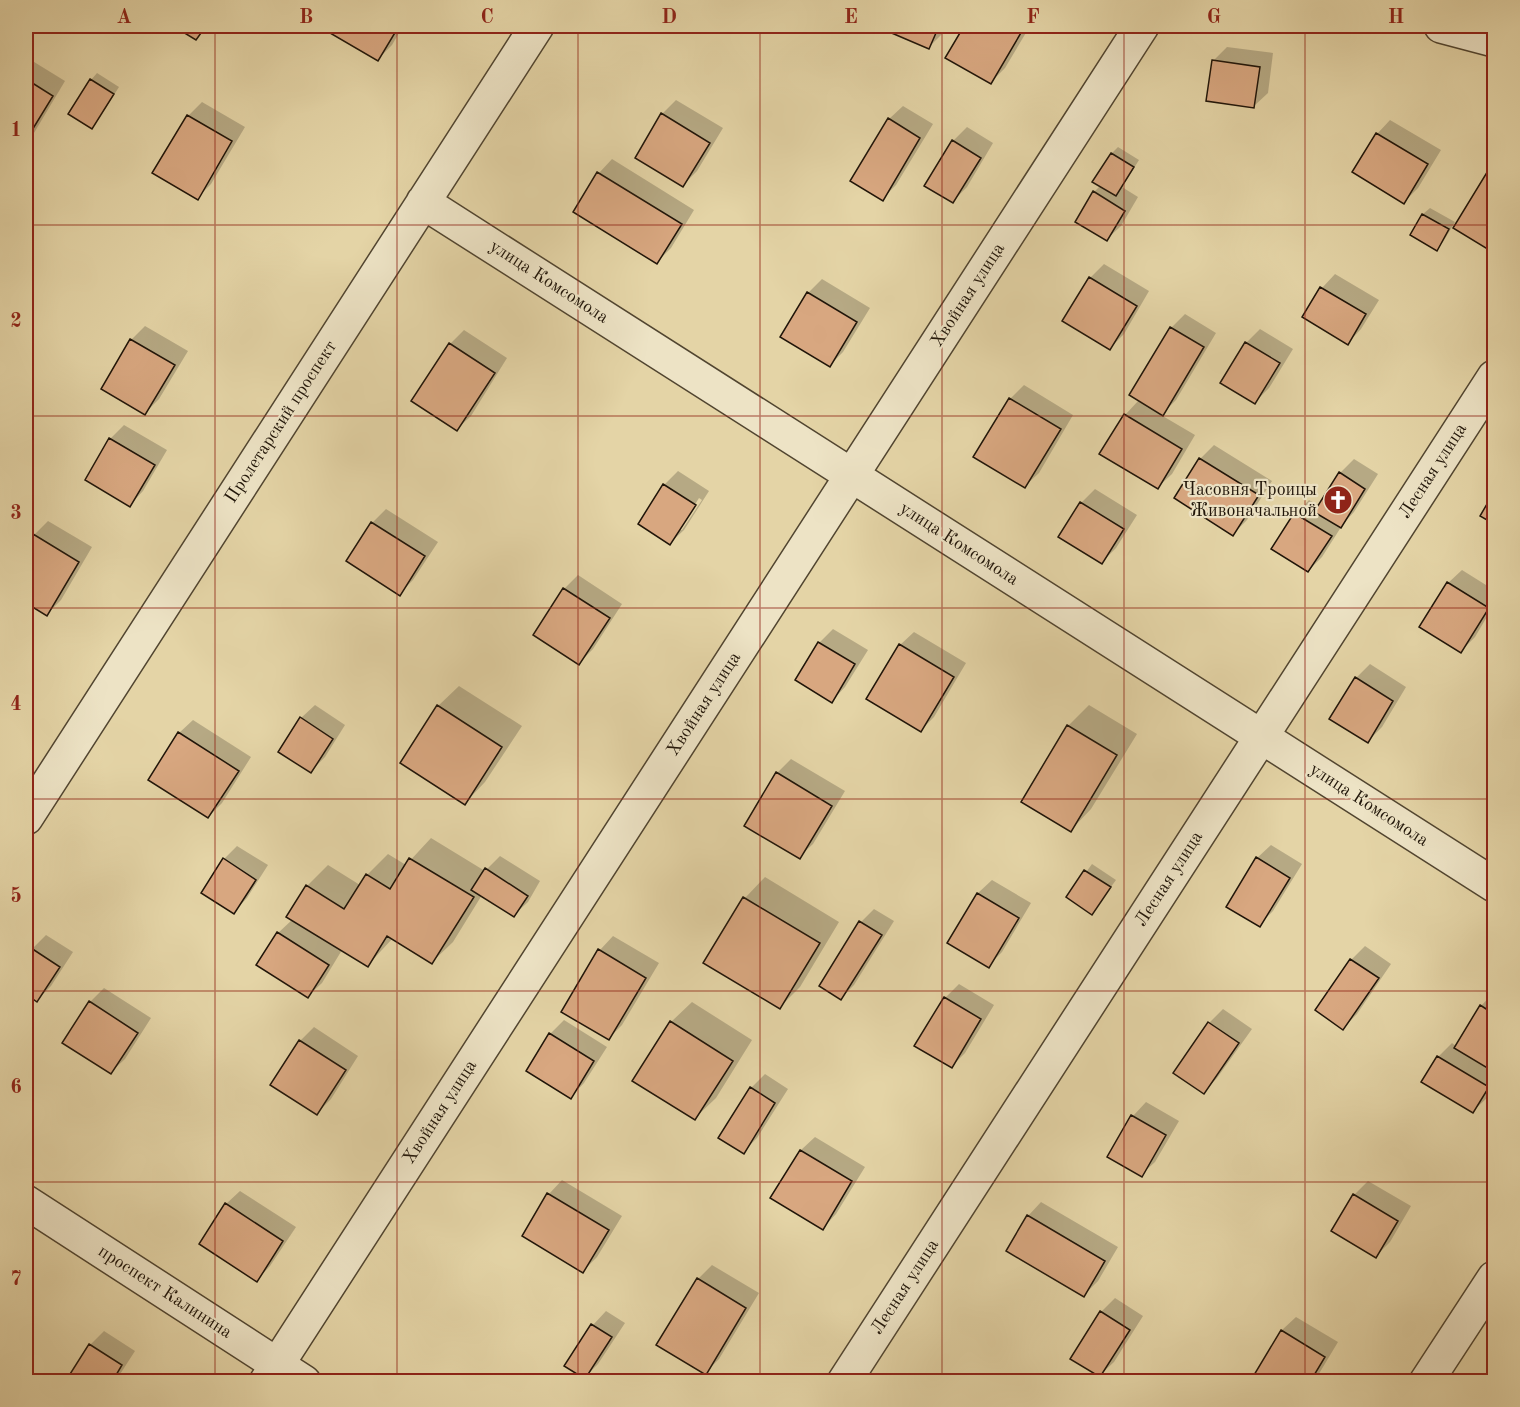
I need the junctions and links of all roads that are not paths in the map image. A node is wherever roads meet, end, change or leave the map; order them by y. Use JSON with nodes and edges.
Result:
{"nodes":[{"id":1,"x":537,"y":26,"type":"edge"},
{"id":2,"x":1142,"y":26,"type":"edge"},
{"id":3,"x":1441,"y":26,"type":"edge"},
{"id":4,"x":1494,"y":40,"type":"edge"},
{"id":5,"x":423,"y":202,"type":"junction"},
{"id":6,"x":1494,"y":377,"type":"edge"},
{"id":7,"x":852,"y":475,"type":"junction"},
{"id":8,"x":1262,"y":737,"type":"junction"},
{"id":9,"x":26,"y":818,"type":"edge"},
{"id":10,"x":1494,"y":885,"type":"edge"},
{"id":11,"x":26,"y":1202,"type":"edge"},
{"id":12,"x":1494,"y":1278,"type":"edge"},
{"id":13,"x":282,"y":1376,"type":"edge"},
{"id":14,"x":844,"y":1382,"type":"edge"},
{"id":15,"x":1426,"y":1382,"type":"edge"}],
"edges":[{"from":1,"to":5,"type":"street","name":"Пролетарский проспект"},
{"from":2,"to":7,"type":"street","name":"Хвойная улица"},
{"from":3,"to":4,"type":"street"},
{"from":5,"to":7,"type":"street","name":"улица Комсомола"},
{"from":5,"to":9,"type":"street","name":"Пролетарский проспект"},
{"from":6,"to":8,"type":"street","name":"Лесная улица"},
{"from":7,"to":8,"type":"street","name":"улица Комсомола"},
{"from":7,"to":13,"type":"street","name":"Хвойная улица"},
{"from":8,"to":10,"type":"street","name":"улица Комсомола"},
{"from":8,"to":14,"type":"street","name":"Лесная улица"},
{"from":11,"to":13,"type":"street","name":"проспект Калинина"},
{"from":12,"to":15,"type":"street"}]}
